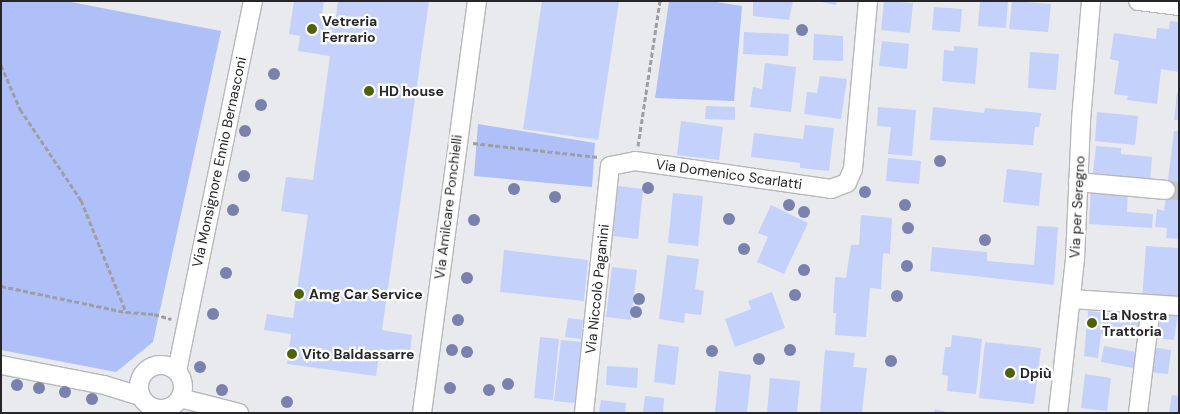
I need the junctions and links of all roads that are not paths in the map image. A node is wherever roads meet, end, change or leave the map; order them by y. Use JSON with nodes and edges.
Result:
{"nodes":[{"id":1,"x":253,"y":1,"type":"edge"},
{"id":2,"x":477,"y":1,"type":"edge"},
{"id":3,"x":868,"y":1,"type":"edge"},
{"id":4,"x":1092,"y":1,"type":"edge"},
{"id":5,"x":1138,"y":1,"type":"edge"},
{"id":6,"x":1179,"y":6,"type":"edge"},
{"id":7,"x":610,"y":166,"type":"joint"},
{"id":8,"x":1078,"y":182,"type":"junction"},
{"id":9,"x":1166,"y":190,"type":"tunnel mouth"},
{"id":10,"x":1071,"y":300,"type":"junction"},
{"id":11,"x":1151,"y":305,"type":"junction"},
{"id":12,"x":1179,"y":306,"type":"edge"},
{"id":13,"x":185,"y":324,"type":"junction"},
{"id":14,"x":1,"y":365,"type":"edge"},
{"id":15,"x":158,"y":365,"type":"junction"},
{"id":16,"x":176,"y":395,"type":"edge"},
{"id":17,"x":144,"y":398,"type":"edge"},
{"id":18,"x":239,"y":413,"type":"edge"},
{"id":19,"x":422,"y":413,"type":"edge"},
{"id":20,"x":584,"y":413,"type":"edge"},
{"id":21,"x":1058,"y":413,"type":"edge"},
{"id":22,"x":1138,"y":413,"type":"edge"}],
"edges":[{"from":1,"to":13,"type":"street","name":"Via Monsignore Ennio Bernasconi"},
{"from":2,"to":19,"type":"street","name":"Via Amilcare Ponchielli"},
{"from":3,"to":7,"type":"street","name":"Via Domenico Scarlatti"},
{"from":4,"to":8,"type":"street","name":"Via per Seregno"},
{"from":5,"to":6,"type":"street"},
{"from":7,"to":20,"type":"street","name":"Via Niccolò Paganini"},
{"from":8,"to":9,"type":"street"},
{"from":8,"to":10,"type":"street","name":"Via per Seregno"},
{"from":10,"to":11,"type":"street"},
{"from":10,"to":21,"type":"street","name":"Via per Seregno"},
{"from":11,"to":12,"type":"street"},
{"from":11,"to":22,"type":"street"},
{"from":13,"to":15,"type":"street","name":"Via Monsignore Ennio Bernasconi"},
{"from":13,"to":16,"type":"street","name":"Via Monsignore Ennio Bernasconi"},
{"from":14,"to":17,"type":"street"},
{"from":15,"to":16,"type":"street"},
{"from":15,"to":17,"type":"street","name":"Via Monsignore Ennio Bernasconi"},
{"from":16,"to":17,"type":"street"},
{"from":16,"to":18,"type":"street"}]}
